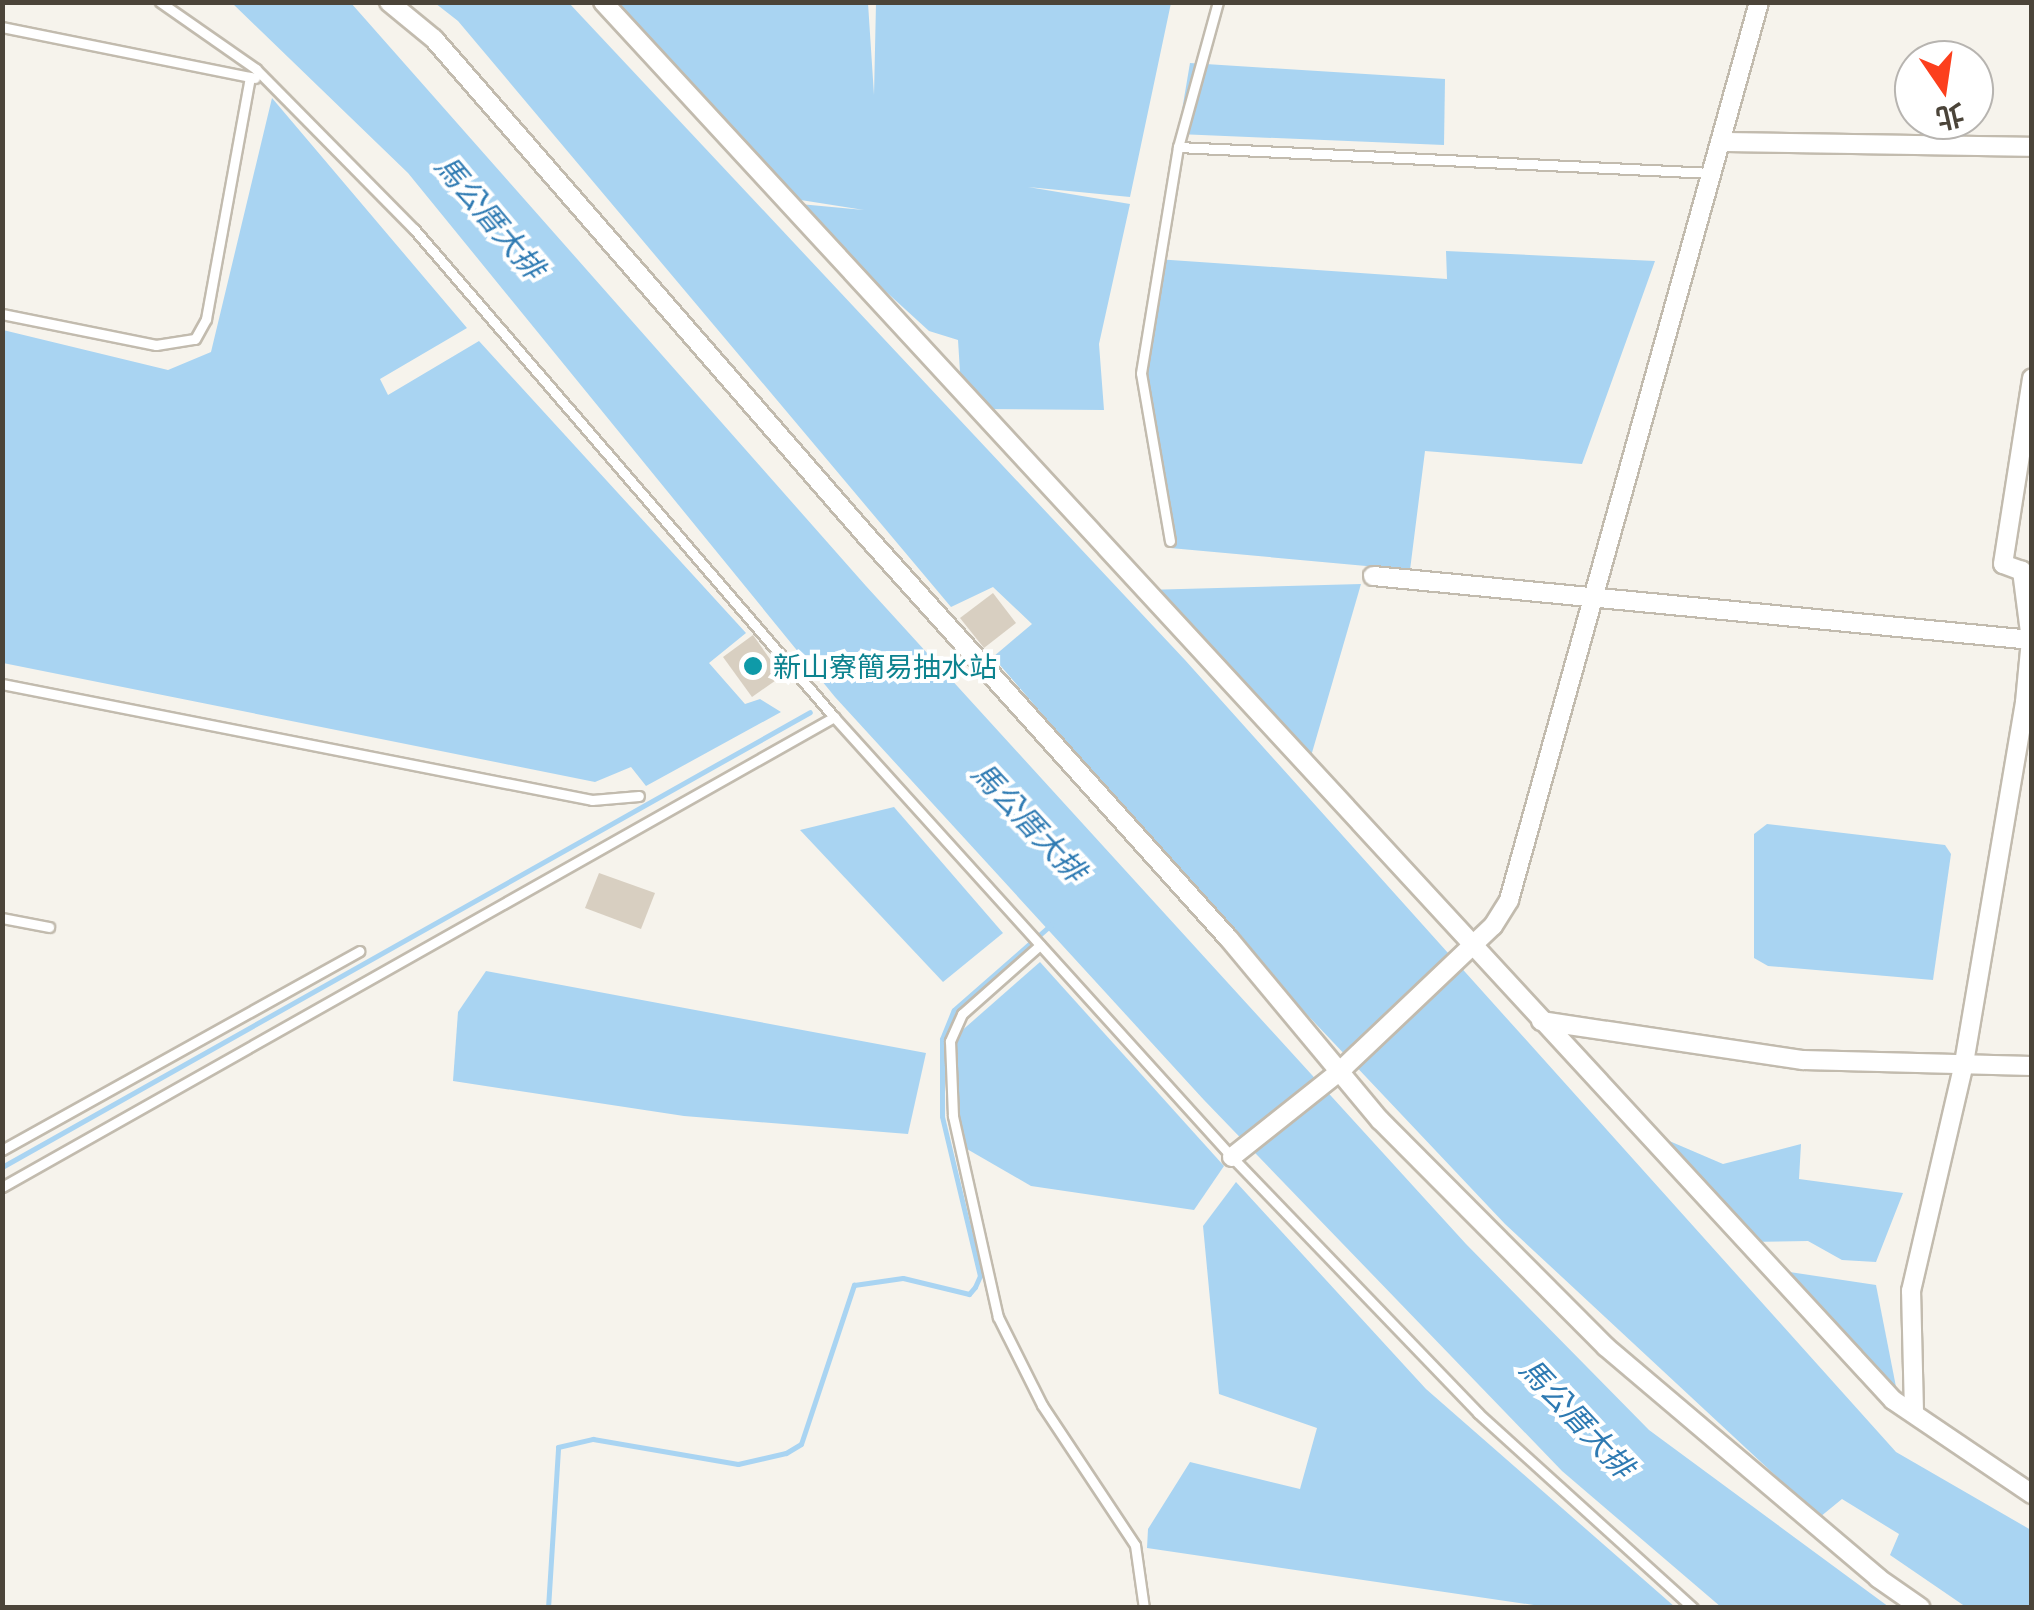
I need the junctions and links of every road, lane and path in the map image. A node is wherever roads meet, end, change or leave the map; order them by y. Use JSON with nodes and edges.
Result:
{"nodes":[{"id":1,"x":160,"y":2,"type":"edge"},
{"id":2,"x":389,"y":2,"type":"edge"},
{"id":3,"x":603,"y":2,"type":"edge"},
{"id":4,"x":1218,"y":2,"type":"edge"},
{"id":5,"x":1759,"y":2,"type":"edge"},
{"id":6,"x":2,"y":27,"type":"edge"},
{"id":7,"x":250,"y":77,"type":"junction"},
{"id":8,"x":267,"y":80,"type":"junction"},
{"id":9,"x":1720,"y":142,"type":"junction"},
{"id":10,"x":1178,"y":147,"type":"junction"},
{"id":11,"x":2032,"y":147,"type":"edge"},
{"id":12,"x":1711,"y":173,"type":"junction"},
{"id":13,"x":2,"y":314,"type":"edge"},
{"id":14,"x":2032,"y":378,"type":"edge"},
{"id":15,"x":1170,"y":541,"type":"dead end"},
{"id":16,"x":1373,"y":576,"type":"dead end"},
{"id":17,"x":1592,"y":602,"type":"junction"},
{"id":18,"x":2031,"y":640,"type":"edge"},
{"id":19,"x":2,"y":684,"type":"edge"},
{"id":20,"x":834,"y":718,"type":"junction"},
{"id":21,"x":639,"y":796,"type":"dead end"},
{"id":22,"x":2,"y":918,"type":"edge"},
{"id":23,"x":49,"y":927,"type":"dead end"},
{"id":24,"x":1476,"y":942,"type":"junction"},
{"id":25,"x":1040,"y":944,"type":"junction"},
{"id":26,"x":359,"y":950,"type":"dead end"},
{"id":27,"x":1540,"y":1021,"type":"junction"},
{"id":28,"x":1964,"y":1063,"type":"junction"},
{"id":29,"x":2032,"y":1066,"type":"edge"},
{"id":30,"x":1338,"y":1072,"type":"junction"},
{"id":31,"x":2,"y":1150,"type":"edge"},
{"id":32,"x":1232,"y":1157,"type":"junction"},
{"id":33,"x":2,"y":1187,"type":"edge"},
{"id":34,"x":1914,"y":1412,"type":"junction"},
{"id":35,"x":2032,"y":1494,"type":"edge"},
{"id":36,"x":1144,"y":1608,"type":"edge"},
{"id":37,"x":1693,"y":1608,"type":"edge"},
{"id":38,"x":1921,"y":1608,"type":"edge"}],
"edges":[{"from":1,"to":8,"type":"lane"},
{"from":2,"to":30,"type":"street"},
{"from":3,"to":24,"type":"street"},
{"from":4,"to":10,"type":"lane"},
{"from":5,"to":9,"type":"street"},
{"from":6,"to":7,"type":"lane"},
{"from":7,"to":8,"type":"lane"},
{"from":7,"to":13,"type":"lane"},
{"from":8,"to":20,"type":"lane"},
{"from":9,"to":11,"type":"street"},
{"from":9,"to":12,"type":"street"},
{"from":10,"to":12,"type":"lane"},
{"from":10,"to":15,"type":"lane"},
{"from":12,"to":17,"type":"street"},
{"from":14,"to":18,"type":"street"},
{"from":16,"to":17,"type":"street"},
{"from":17,"to":18,"type":"street"},
{"from":17,"to":24,"type":"street"},
{"from":18,"to":28,"type":"street"},
{"from":19,"to":21,"type":"lane"},
{"from":20,"to":25,"type":"lane"},
{"from":20,"to":33,"type":"lane"},
{"from":22,"to":23,"type":"lane"},
{"from":24,"to":27,"type":"street"},
{"from":24,"to":30,"type":"street"},
{"from":25,"to":32,"type":"lane"},
{"from":25,"to":36,"type":"lane"},
{"from":26,"to":31,"type":"lane"},
{"from":27,"to":28,"type":"street"},
{"from":27,"to":34,"type":"street"},
{"from":28,"to":29,"type":"street"},
{"from":28,"to":34,"type":"street"},
{"from":30,"to":32,"type":"street"},
{"from":30,"to":38,"type":"street"},
{"from":32,"to":37,"type":"lane"},
{"from":34,"to":35,"type":"street"}]}
